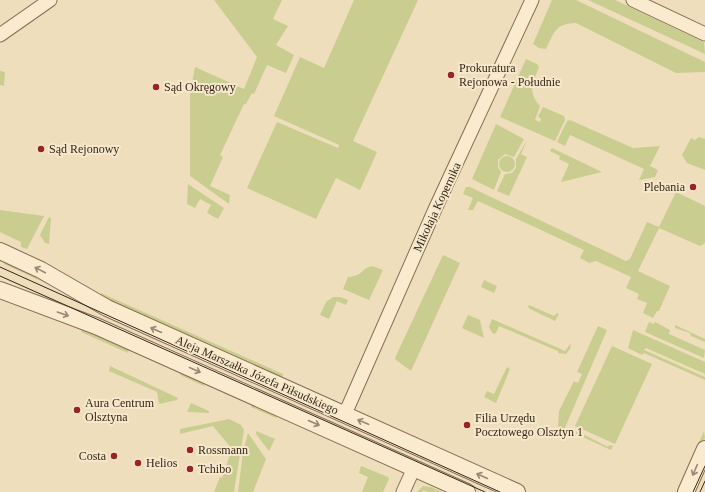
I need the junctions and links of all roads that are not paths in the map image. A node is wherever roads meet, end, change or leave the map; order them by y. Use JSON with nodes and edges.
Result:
{"nodes":[{"id":1,"x":50,"y":0,"type":"edge"},
{"id":2,"x":532,"y":0,"type":"edge"},
{"id":3,"x":633,"y":0,"type":"edge"},
{"id":4,"x":705,"y":34,"type":"edge"},
{"id":5,"x":0,"y":35,"type":"edge"},
{"id":6,"x":0,"y":251,"type":"edge"},
{"id":7,"x":0,"y":290,"type":"edge"},
{"id":8,"x":344,"y":414,"type":"junction"},
{"id":9,"x":336,"y":433,"type":"junction"},
{"id":10,"x":705,"y":448,"type":"edge"},
{"id":11,"x":414,"y":468,"type":"junction"},
{"id":12,"x":404,"y":490,"type":"edge"},
{"id":13,"x":468,"y":492,"type":"edge"},
{"id":14,"x":518,"y":492,"type":"edge"},
{"id":15,"x":686,"y":492,"type":"edge"}],
"edges":[{"from":1,"to":5,"type":"street"},
{"from":2,"to":8,"type":"street","name":"Mikołaja Kopernika"},
{"from":3,"to":4,"type":"street"},
{"from":8,"to":6,"type":"street","name":"Aleja Marszałka Józefa Piłsudskiego","one_way":true},
{"from":7,"to":9,"type":"street","name":"Aleja Marszałka Józefa Piłsudskiego","one_way":true},
{"from":8,"to":9,"type":"street"},
{"from":14,"to":8,"type":"street","name":"Aleja Marszałka Józefa Piłsudskiego","one_way":true},
{"from":9,"to":11,"type":"street","name":"Aleja Marszałka Józefa Piłsudskiego"},
{"from":10,"to":15,"type":"street","one_way":true},
{"from":11,"to":12,"type":"street"},
{"from":11,"to":13,"type":"street","name":"Aleja Marszałka Józefa Piłsudskiego"}]}
